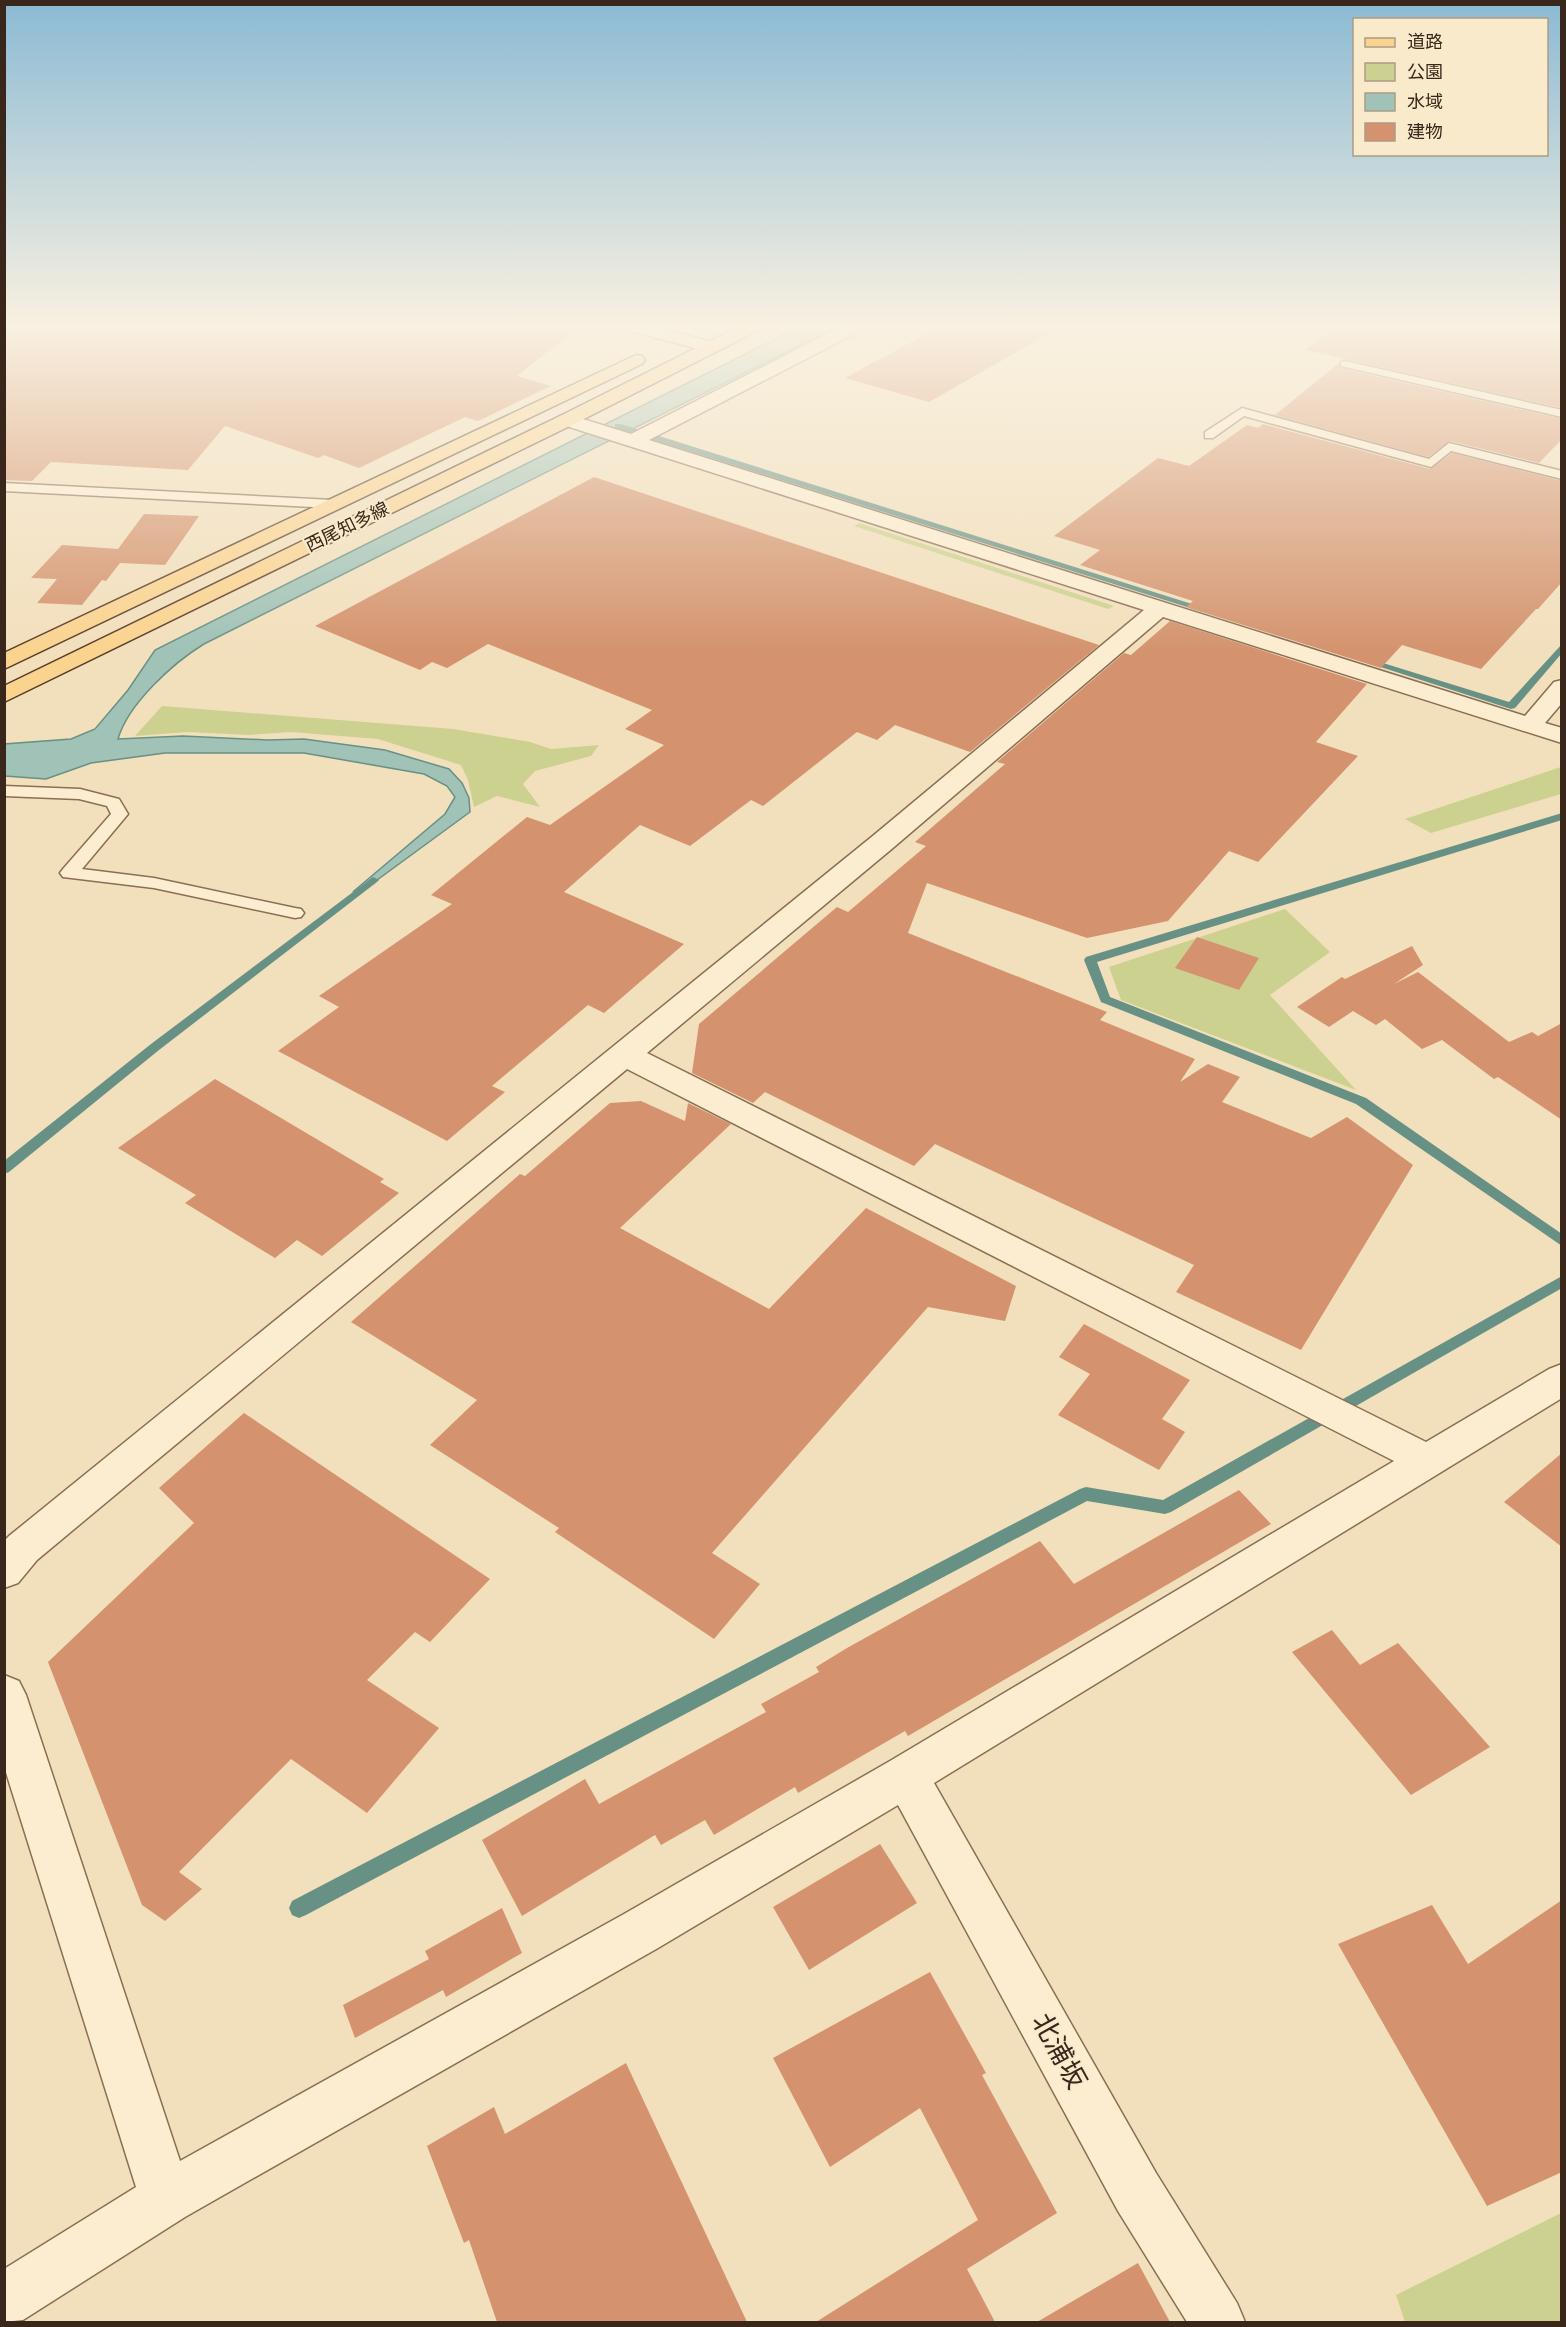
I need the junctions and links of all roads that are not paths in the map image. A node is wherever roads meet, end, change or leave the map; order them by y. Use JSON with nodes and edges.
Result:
{"nodes":[{"id":1,"x":479,"y":435,"type":"edge"},
{"id":2,"x":549,"y":435,"type":"edge"},
{"id":3,"x":616,"y":435,"type":"edge"},
{"id":4,"x":634,"y":435,"type":"edge"},
{"id":5,"x":1326,"y":435,"type":"edge"},
{"id":6,"x":627,"y":438,"type":"junction"},
{"id":7,"x":1562,"y":476,"type":"edge"},
{"id":8,"x":4,"y":487,"type":"edge"},
{"id":9,"x":333,"y":504,"type":"junction"},
{"id":10,"x":1160,"y":608,"type":"junction"},
{"id":11,"x":4,"y":662,"type":"edge"},
{"id":12,"x":1562,"y":687,"type":"edge"},
{"id":13,"x":7,"y":692,"type":"edge"},
{"id":14,"x":1531,"y":724,"type":"junction"},
{"id":15,"x":1562,"y":736,"type":"edge"},
{"id":16,"x":4,"y":791,"type":"edge"},
{"id":17,"x":296,"y":913,"type":"dead end"},
{"id":18,"x":626,"y":1055,"type":"junction"},
{"id":19,"x":1562,"y":1379,"type":"edge"},
{"id":20,"x":1427,"y":1460,"type":"junction"},
{"id":21,"x":4,"y":1570,"type":"edge"},
{"id":22,"x":4,"y":1695,"type":"edge"},
{"id":23,"x":906,"y":1776,"type":"junction"},
{"id":24,"x":166,"y":2198,"type":"junction"},
{"id":25,"x":4,"y":2301,"type":"edge"},
{"id":26,"x":1218,"y":2322,"type":"edge"}],
"edges":[{"from":1,"to":9,"type":"main road","name":"西尾知多線"},
{"from":2,"to":13,"type":"main road","name":"西尾知多線"},
{"from":3,"to":6,"type":"street"},
{"from":4,"to":6,"type":"street"},
{"from":5,"to":7,"type":"lane"},
{"from":6,"to":10,"type":"street"},
{"from":8,"to":9,"type":"lane"},
{"from":9,"to":11,"type":"main road","name":"西尾知多線"},
{"from":10,"to":14,"type":"street"},
{"from":10,"to":18,"type":"street"},
{"from":12,"to":14,"type":"street"},
{"from":14,"to":15,"type":"street"},
{"from":16,"to":17,"type":"lane"},
{"from":18,"to":20,"type":"street"},
{"from":18,"to":21,"type":"street"},
{"from":19,"to":20,"type":"street"},
{"from":20,"to":23,"type":"street"},
{"from":22,"to":24,"type":"street"},
{"from":23,"to":24,"type":"street"},
{"from":23,"to":26,"type":"street","name":"北浦坂"},
{"from":24,"to":25,"type":"street"}]}
